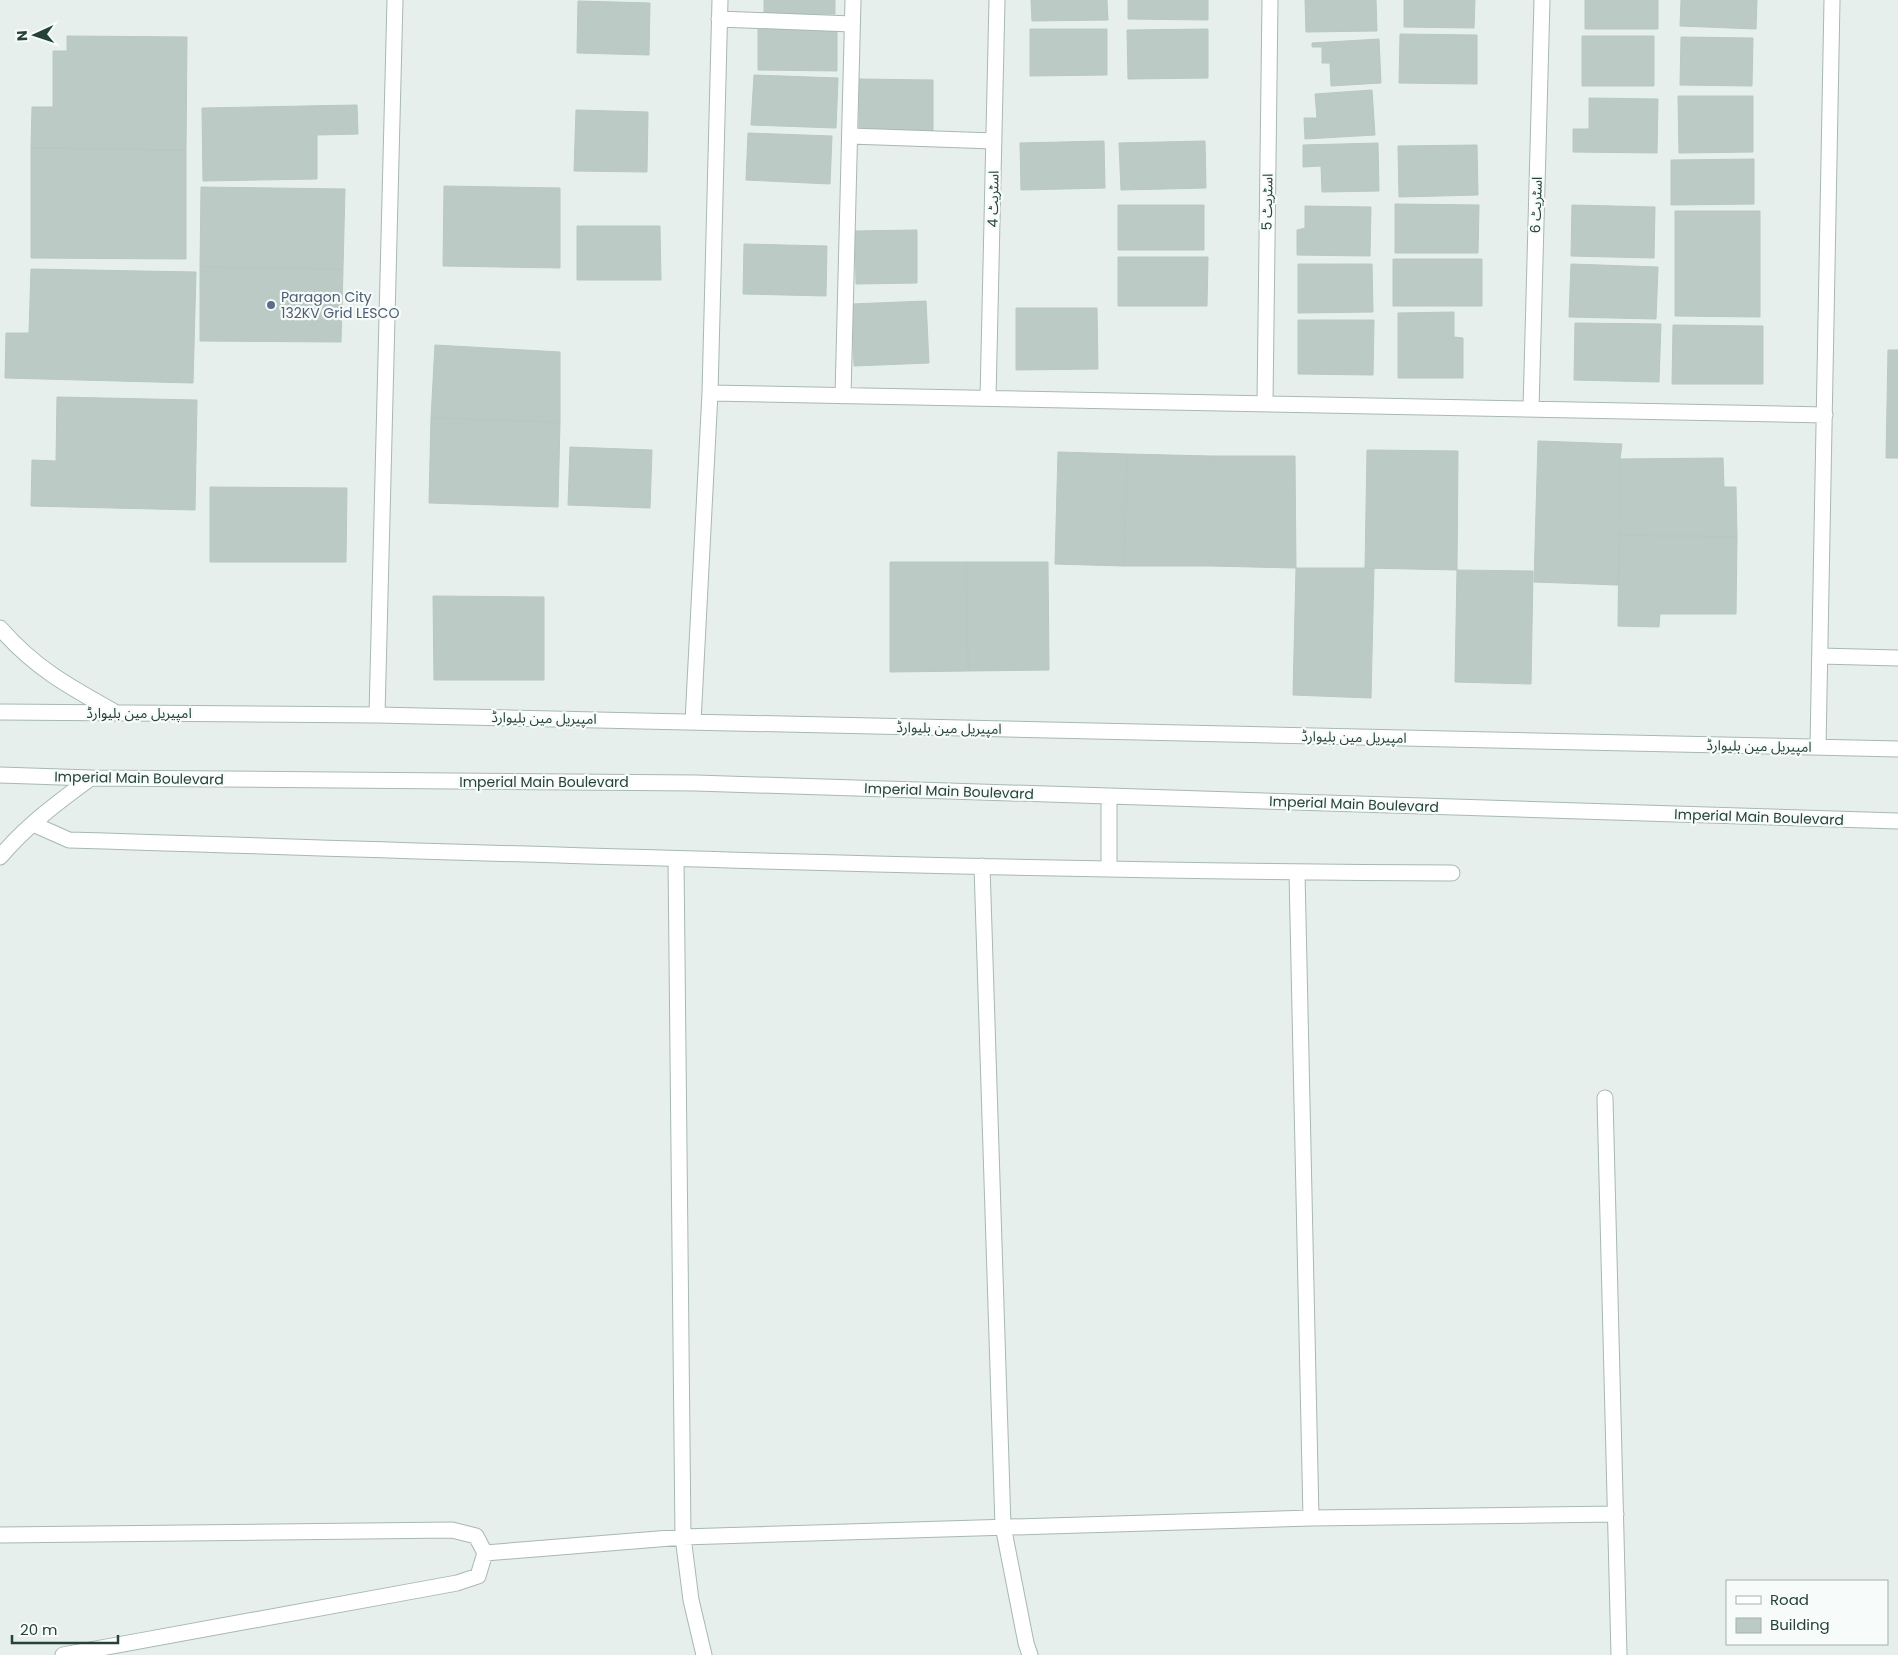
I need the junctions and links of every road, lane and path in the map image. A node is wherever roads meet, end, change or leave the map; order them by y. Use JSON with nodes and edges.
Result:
{"nodes":[{"id":1,"x":395,"y":0,"type":"edge"},
{"id":2,"x":720,"y":0,"type":"edge"},
{"id":3,"x":853,"y":0,"type":"edge"},
{"id":4,"x":997,"y":0,"type":"edge"},
{"id":5,"x":1270,"y":0,"type":"edge"},
{"id":6,"x":1542,"y":0,"type":"edge"},
{"id":7,"x":1832,"y":0,"type":"edge"},
{"id":8,"x":719,"y":19,"type":"junction"},
{"id":9,"x":852,"y":24,"type":"junction"},
{"id":10,"x":850,"y":136,"type":"junction"},
{"id":11,"x":994,"y":141,"type":"junction"},
{"id":12,"x":710,"y":393,"type":"junction"},
{"id":13,"x":843,"y":396,"type":"junction"},
{"id":14,"x":988,"y":398,"type":"junction"},
{"id":15,"x":1265,"y":403,"type":"junction"},
{"id":16,"x":1531,"y":409,"type":"junction"},
{"id":17,"x":1825,"y":415,"type":"junction"},
{"id":18,"x":0,"y":628,"type":"edge"},
{"id":19,"x":1820,"y":656,"type":"junction"},
{"id":20,"x":1898,"y":658,"type":"edge"},
{"id":21,"x":0,"y":712,"type":"edge"},
{"id":22,"x":115,"y":712,"type":"junction"},
{"id":23,"x":377,"y":715,"type":"junction"},
{"id":24,"x":693,"y":722,"type":"junction"},
{"id":25,"x":1818,"y":747,"type":"junction"},
{"id":26,"x":1898,"y":749,"type":"edge"},
{"id":27,"x":0,"y":775,"type":"edge"},
{"id":28,"x":91,"y":778,"type":"junction"},
{"id":29,"x":1109,"y":796,"type":"junction"},
{"id":30,"x":1898,"y":822,"type":"edge"},
{"id":31,"x":33,"y":824,"type":"junction"},
{"id":32,"x":0,"y":858,"type":"edge"},
{"id":33,"x":676,"y":859,"type":"junction"},
{"id":34,"x":982,"y":866,"type":"junction"},
{"id":35,"x":1109,"y":868,"type":"junction"},
{"id":36,"x":1297,"y":872,"type":"junction"},
{"id":37,"x":1452,"y":873,"type":"dead end"},
{"id":38,"x":1604,"y":1098,"type":"dead end"},
{"id":39,"x":1616,"y":1514,"type":"junction"},
{"id":40,"x":1312,"y":1518,"type":"junction"},
{"id":41,"x":1003,"y":1526,"type":"junction"},
{"id":42,"x":0,"y":1535,"type":"edge"},
{"id":43,"x":683,"y":1537,"type":"junction"},
{"id":44,"x":485,"y":1553,"type":"junction"},
{"id":45,"x":63,"y":1655,"type":"edge"},
{"id":46,"x":704,"y":1655,"type":"edge"},
{"id":47,"x":1030,"y":1655,"type":"edge"},
{"id":48,"x":1619,"y":1655,"type":"edge"}],
"edges":[{"from":1,"to":23,"type":"street"},
{"from":2,"to":8,"type":"street"},
{"from":3,"to":9,"type":"street"},
{"from":4,"to":11,"type":"street","name":"اسٹریٹ 4"},
{"from":5,"to":15,"type":"street","name":"اسٹریٹ 5"},
{"from":6,"to":16,"type":"street","name":"اسٹریٹ 6"},
{"from":7,"to":17,"type":"street"},
{"from":8,"to":9,"type":"street"},
{"from":8,"to":12,"type":"street"},
{"from":9,"to":10,"type":"street"},
{"from":10,"to":11,"type":"street"},
{"from":10,"to":13,"type":"street"},
{"from":11,"to":14,"type":"street","name":"اسٹریٹ 4"},
{"from":12,"to":13,"type":"street"},
{"from":12,"to":24,"type":"street"},
{"from":13,"to":14,"type":"street"},
{"from":14,"to":15,"type":"street"},
{"from":15,"to":16,"type":"street"},
{"from":16,"to":17,"type":"street"},
{"from":17,"to":19,"type":"street"},
{"from":18,"to":22,"type":"street"},
{"from":19,"to":20,"type":"street"},
{"from":19,"to":25,"type":"street"},
{"from":21,"to":22,"type":"street","name":"امپیریل مین بلیوارڈ"},
{"from":22,"to":23,"type":"street","name":"امپیریل مین بلیوارڈ"},
{"from":23,"to":24,"type":"street","name":"امپیریل مین بلیوارڈ"},
{"from":24,"to":25,"type":"street","name":"امپیریل مین بلیوارڈ"},
{"from":25,"to":26,"type":"street","name":"امپیریل مین بلیوارڈ"},
{"from":27,"to":28,"type":"street","name":"Imperial Main Boulevard"},
{"from":28,"to":29,"type":"street","name":"Imperial Main Boulevard"},
{"from":28,"to":31,"type":"street"},
{"from":29,"to":30,"type":"street","name":"Imperial Main Boulevard"},
{"from":29,"to":35,"type":"street"},
{"from":31,"to":32,"type":"street"},
{"from":31,"to":33,"type":"street"},
{"from":33,"to":34,"type":"street"},
{"from":33,"to":43,"type":"street"},
{"from":34,"to":35,"type":"street"},
{"from":34,"to":41,"type":"street"},
{"from":35,"to":36,"type":"street"},
{"from":36,"to":37,"type":"street"},
{"from":36,"to":40,"type":"street"},
{"from":38,"to":39,"type":"street"},
{"from":39,"to":40,"type":"street"},
{"from":39,"to":48,"type":"street"},
{"from":40,"to":41,"type":"street"},
{"from":41,"to":43,"type":"street"},
{"from":41,"to":47,"type":"street"},
{"from":42,"to":44,"type":"street"},
{"from":43,"to":44,"type":"street"},
{"from":43,"to":46,"type":"street"},
{"from":44,"to":45,"type":"street"}]}
